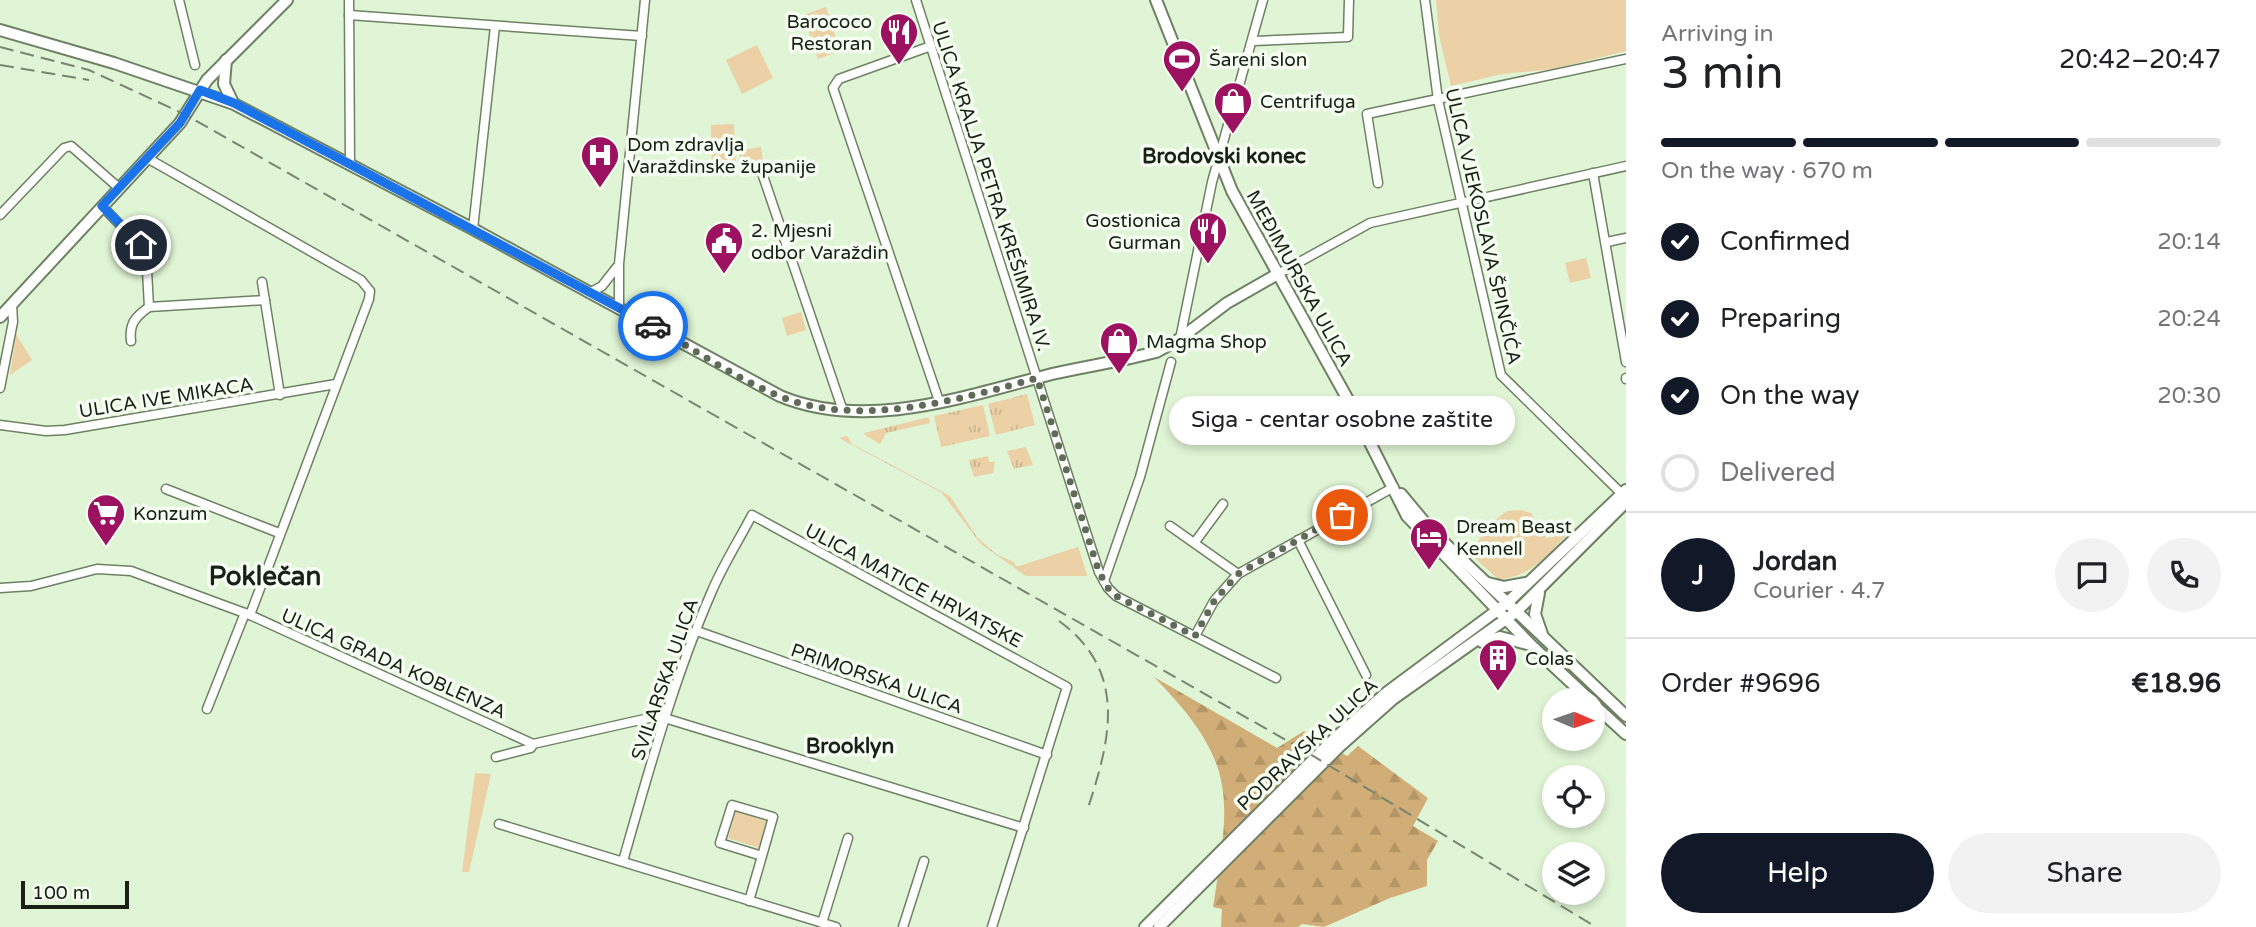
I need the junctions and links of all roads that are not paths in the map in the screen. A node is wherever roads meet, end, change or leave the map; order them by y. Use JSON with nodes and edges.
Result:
{"nodes":[{"id":1,"x":179,"y":0,"type":"edge"},
{"id":2,"x":287,"y":0,"type":"edge"},
{"id":3,"x":349,"y":0,"type":"edge"},
{"id":4,"x":645,"y":0,"type":"edge"},
{"id":5,"x":916,"y":0,"type":"edge"},
{"id":6,"x":1156,"y":0,"type":"edge"},
{"id":7,"x":1263,"y":0,"type":"edge"},
{"id":8,"x":1349,"y":0,"type":"edge"},
{"id":9,"x":1425,"y":0,"type":"edge"},
{"id":10,"x":349,"y":15,"type":"junction"},
{"id":11,"x":495,"y":26,"type":"junction"},
{"id":12,"x":0,"y":30,"type":"edge"},
{"id":13,"x":642,"y":36,"type":"junction"},
{"id":14,"x":1254,"y":41,"type":"junction"},
{"id":15,"x":930,"y":46,"type":"junction"},
{"id":16,"x":226,"y":60,"type":"junction"},
{"id":17,"x":1626,"y":60,"type":"edge"},
{"id":18,"x":195,"y":65,"type":"dead end"},
{"id":19,"x":200,"y":90,"type":"junction"},
{"id":20,"x":1438,"y":100,"type":"junction"},
{"id":21,"x":234,"y":103,"type":"junction"},
{"id":22,"x":147,"y":158,"type":"junction"},
{"id":23,"x":1219,"y":158,"type":"junction"},
{"id":24,"x":350,"y":164,"type":"junction"},
{"id":25,"x":1626,"y":166,"type":"edge"},
{"id":26,"x":760,"y":167,"type":"dead end"},
{"id":27,"x":1593,"y":173,"type":"junction"},
{"id":28,"x":1378,"y":183,"type":"dead end"},
{"id":29,"x":119,"y":188,"type":"junction"},
{"id":30,"x":1459,"y":202,"type":"junction"},
{"id":31,"x":102,"y":206,"type":"junction"},
{"id":32,"x":0,"y":215,"type":"edge"},
{"id":33,"x":473,"y":229,"type":"junction"},
{"id":34,"x":1626,"y":238,"type":"edge"},
{"id":35,"x":1607,"y":242,"type":"junction"},
{"id":36,"x":619,"y":264,"type":"junction"},
{"id":37,"x":1276,"y":275,"type":"junction"},
{"id":38,"x":261,"y":282,"type":"dead end"},
{"id":39,"x":591,"y":292,"type":"junction"},
{"id":40,"x":265,"y":300,"type":"junction"},
{"id":41,"x":12,"y":304,"type":"junction"},
{"id":42,"x":149,"y":307,"type":"junction"},
{"id":43,"x":619,"y":308,"type":"junction"},
{"id":44,"x":0,"y":317,"type":"edge"},
{"id":45,"x":1180,"y":339,"type":"junction"},
{"id":46,"x":131,"y":341,"type":"dead end"},
{"id":47,"x":1171,"y":362,"type":"dead end"},
{"id":48,"x":1626,"y":362,"type":"edge"},
{"id":49,"x":1037,"y":378,"type":"junction"},
{"id":50,"x":336,"y":384,"type":"junction"},
{"id":51,"x":0,"y":388,"type":"edge"},
{"id":52,"x":280,"y":395,"type":"junction"},
{"id":53,"x":939,"y":401,"type":"junction"},
{"id":54,"x":843,"y":411,"type":"junction"},
{"id":55,"x":0,"y":425,"type":"edge"},
{"id":56,"x":1394,"y":487,"type":"junction"},
{"id":57,"x":166,"y":489,"type":"dead end"},
{"id":58,"x":1625,"y":495,"type":"edge"},
{"id":59,"x":1223,"y":504,"type":"dead end"},
{"id":60,"x":752,"y":515,"type":"joint"},
{"id":61,"x":1170,"y":526,"type":"dead end"},
{"id":62,"x":279,"y":533,"type":"junction"},
{"id":63,"x":1298,"y":540,"type":"junction"},
{"id":64,"x":1195,"y":542,"type":"junction"},
{"id":65,"x":1238,"y":574,"type":"junction"},
{"id":66,"x":1532,"y":580,"type":"junction"},
{"id":67,"x":1104,"y":581,"type":"junction"},
{"id":68,"x":1480,"y":585,"type":"junction"},
{"id":69,"x":0,"y":588,"type":"edge"},
{"id":70,"x":1540,"y":590,"type":"junction"},
{"id":71,"x":1502,"y":607,"type":"junction"},
{"id":72,"x":247,"y":614,"type":"junction"},
{"id":73,"x":1511,"y":616,"type":"junction"},
{"id":74,"x":1475,"y":626,"type":"junction"},
{"id":75,"x":696,"y":631,"type":"junction"},
{"id":76,"x":1195,"y":636,"type":"junction"},
{"id":77,"x":1544,"y":640,"type":"junction"},
{"id":78,"x":1475,"y":643,"type":"junction"},
{"id":79,"x":1533,"y":647,"type":"junction"},
{"id":80,"x":1366,"y":675,"type":"dead end"},
{"id":81,"x":1276,"y":678,"type":"dead end"},
{"id":82,"x":1577,"y":688,"type":"edge"},
{"id":83,"x":207,"y":709,"type":"dead end"},
{"id":84,"x":1605,"y":714,"type":"edge"},
{"id":85,"x":1626,"y":716,"type":"edge"},
{"id":86,"x":664,"y":718,"type":"junction"},
{"id":87,"x":1626,"y":734,"type":"edge"},
{"id":88,"x":533,"y":744,"type":"junction"},
{"id":89,"x":1047,"y":755,"type":"junction"},
{"id":90,"x":496,"y":757,"type":"dead end"},
{"id":91,"x":499,"y":824,"type":"dead end"},
{"id":92,"x":1024,"y":828,"type":"junction"},
{"id":93,"x":848,"y":838,"type":"dead end"},
{"id":94,"x":761,"y":856,"type":"junction"},
{"id":95,"x":623,"y":860,"type":"junction"},
{"id":96,"x":923,"y":861,"type":"dead end"},
{"id":97,"x":749,"y":901,"type":"junction"},
{"id":98,"x":822,"y":923,"type":"junction"},
{"id":99,"x":836,"y":927,"type":"edge"},
{"id":100,"x":902,"y":927,"type":"edge"},
{"id":101,"x":992,"y":927,"type":"edge"},
{"id":102,"x":1145,"y":927,"type":"edge"},
{"id":103,"x":1159,"y":927,"type":"edge"}],
"edges":[{"from":1,"to":18,"type":"street"},
{"from":2,"to":16,"type":"main road"},
{"from":3,"to":10,"type":"street"},
{"from":4,"to":13,"type":"street"},
{"from":5,"to":15,"type":"street","name":"ULICA KRALJA PETRA KREŠIMIRA IV."},
{"from":6,"to":23,"type":"main road","name":"MEĐIMURSKA ULICA"},
{"from":7,"to":14,"type":"street"},
{"from":8,"to":14,"type":"street"},
{"from":9,"to":20,"type":"street","name":"ULICA VJEKOSLAVA ŠPINČIĆA"},
{"from":10,"to":11,"type":"street"},
{"from":10,"to":24,"type":"street"},
{"from":11,"to":13,"type":"street"},
{"from":11,"to":33,"type":"street"},
{"from":12,"to":19,"type":"main road"},
{"from":13,"to":36,"type":"street"},
{"from":14,"to":23,"type":"street"},
{"from":15,"to":49,"type":"street","name":"ULICA KRALJA PETRA KREŠIMIRA IV."},
{"from":15,"to":53,"type":"street"},
{"from":16,"to":19,"type":"main road"},
{"from":16,"to":21,"type":"main road"},
{"from":17,"to":20,"type":"street"},
{"from":19,"to":21,"type":"main road"},
{"from":19,"to":22,"type":"main road"},
{"from":20,"to":28,"type":"street"},
{"from":20,"to":30,"type":"street","name":"ULICA VJEKOSLAVA ŠPINČIĆA"},
{"from":21,"to":24,"type":"main road"},
{"from":22,"to":29,"type":"main road"},
{"from":22,"to":50,"type":"street"},
{"from":23,"to":37,"type":"main road","name":"MEĐIMURSKA ULICA"},
{"from":23,"to":45,"type":"street"},
{"from":24,"to":33,"type":"main road"},
{"from":25,"to":27,"type":"street"},
{"from":26,"to":54,"type":"street"},
{"from":27,"to":30,"type":"street"},
{"from":27,"to":35,"type":"street"},
{"from":29,"to":31,"type":"main road"},
{"from":29,"to":32,"type":"street"},
{"from":30,"to":37,"type":"street"},
{"from":30,"to":58,"type":"street","name":"ULICA VJEKOSLAVA ŠPINČIĆA"},
{"from":31,"to":41,"type":"main road"},
{"from":31,"to":42,"type":"street"},
{"from":33,"to":39,"type":"main road"},
{"from":34,"to":35,"type":"street"},
{"from":35,"to":48,"type":"street"},
{"from":36,"to":39,"type":"street"},
{"from":36,"to":43,"type":"street"},
{"from":37,"to":45,"type":"main road"},
{"from":37,"to":56,"type":"main road","name":"MEĐIMURSKA ULICA"},
{"from":38,"to":40,"type":"street"},
{"from":39,"to":43,"type":"main road"},
{"from":40,"to":42,"type":"street"},
{"from":40,"to":52,"type":"street"},
{"from":41,"to":44,"type":"main road"},
{"from":41,"to":51,"type":"street"},
{"from":42,"to":46,"type":"street"},
{"from":43,"to":54,"type":"main road"},
{"from":45,"to":49,"type":"main road"},
{"from":47,"to":67,"type":"street"},
{"from":49,"to":53,"type":"main road"},
{"from":49,"to":67,"type":"street","name":"ULICA KRALJA PETRA KREŠIMIRA IV."},
{"from":50,"to":52,"type":"street","name":"ULICA IVE MIKACA"},
{"from":50,"to":62,"type":"street"},
{"from":52,"to":55,"type":"street","name":"ULICA IVE MIKACA"},
{"from":53,"to":54,"type":"main road"},
{"from":56,"to":63,"type":"street"},
{"from":56,"to":68,"type":"main road","name":"MEĐIMURSKA ULICA"},
{"from":57,"to":62,"type":"street"},
{"from":58,"to":66,"type":"main road","name":"PODRAVSKA ULICA"},
{"from":58,"to":70,"type":"main road","name":"PODRAVSKA ULICA"},
{"from":59,"to":64,"type":"street"},
{"from":60,"to":75,"type":"street","name":"SVILARSKA ULICA"},
{"from":60,"to":89,"type":"street","name":"ULICA MATICE HRVATSKE"},
{"from":61,"to":64,"type":"street"},
{"from":62,"to":72,"type":"street"},
{"from":63,"to":65,"type":"street"},
{"from":63,"to":80,"type":"street"},
{"from":64,"to":65,"type":"street"},
{"from":65,"to":76,"type":"street"},
{"from":66,"to":68,"type":"main road"},
{"from":66,"to":71,"type":"main road","name":"PODRAVSKA ULICA"},
{"from":67,"to":76,"type":"street"},
{"from":68,"to":71,"type":"main road","name":"MEĐIMURSKA ULICA"},
{"from":68,"to":74,"type":"main road"},
{"from":69,"to":72,"type":"street","name":"ULICA GRADA KOBLENZA"},
{"from":70,"to":73,"type":"main road","name":"PODRAVSKA ULICA"},
{"from":70,"to":77,"type":"main road"},
{"from":71,"to":73,"type":"main road","name":"MEĐIMURSKA ULICA"},
{"from":71,"to":74,"type":"main road","name":"PODRAVSKA ULICA"},
{"from":72,"to":83,"type":"street"},
{"from":72,"to":88,"type":"street","name":"ULICA GRADA KOBLENZA"},
{"from":73,"to":77,"type":"main road","name":"MEĐIMURSKA ULICA"},
{"from":73,"to":78,"type":"main road","name":"PODRAVSKA ULICA"},
{"from":73,"to":79,"type":"main road","name":"MEĐIMURSKA ULICA"},
{"from":74,"to":102,"type":"main road","name":"PODRAVSKA ULICA"},
{"from":75,"to":86,"type":"street","name":"SVILARSKA ULICA"},
{"from":75,"to":89,"type":"street","name":"PRIMORSKA ULICA"},
{"from":76,"to":81,"type":"street"},
{"from":77,"to":85,"type":"main road","name":"MEĐIMURSKA ULICA"},
{"from":78,"to":79,"type":"main road"},
{"from":78,"to":103,"type":"main road","name":"PODRAVSKA ULICA"},
{"from":79,"to":82,"type":"main road","name":"MEĐIMURSKA ULICA"},
{"from":84,"to":87,"type":"main road","name":"MEĐIMURSKA ULICA"},
{"from":86,"to":88,"type":"street"},
{"from":86,"to":92,"type":"street"},
{"from":86,"to":95,"type":"street","name":"SVILARSKA ULICA"},
{"from":88,"to":90,"type":"street"},
{"from":89,"to":92,"type":"street"},
{"from":91,"to":95,"type":"street"},
{"from":92,"to":101,"type":"street"},
{"from":93,"to":98,"type":"street"},
{"from":94,"to":94,"type":"street"},
{"from":94,"to":97,"type":"street"},
{"from":95,"to":97,"type":"street"},
{"from":96,"to":100,"type":"street"},
{"from":97,"to":98,"type":"street"},
{"from":98,"to":99,"type":"street"}]}
